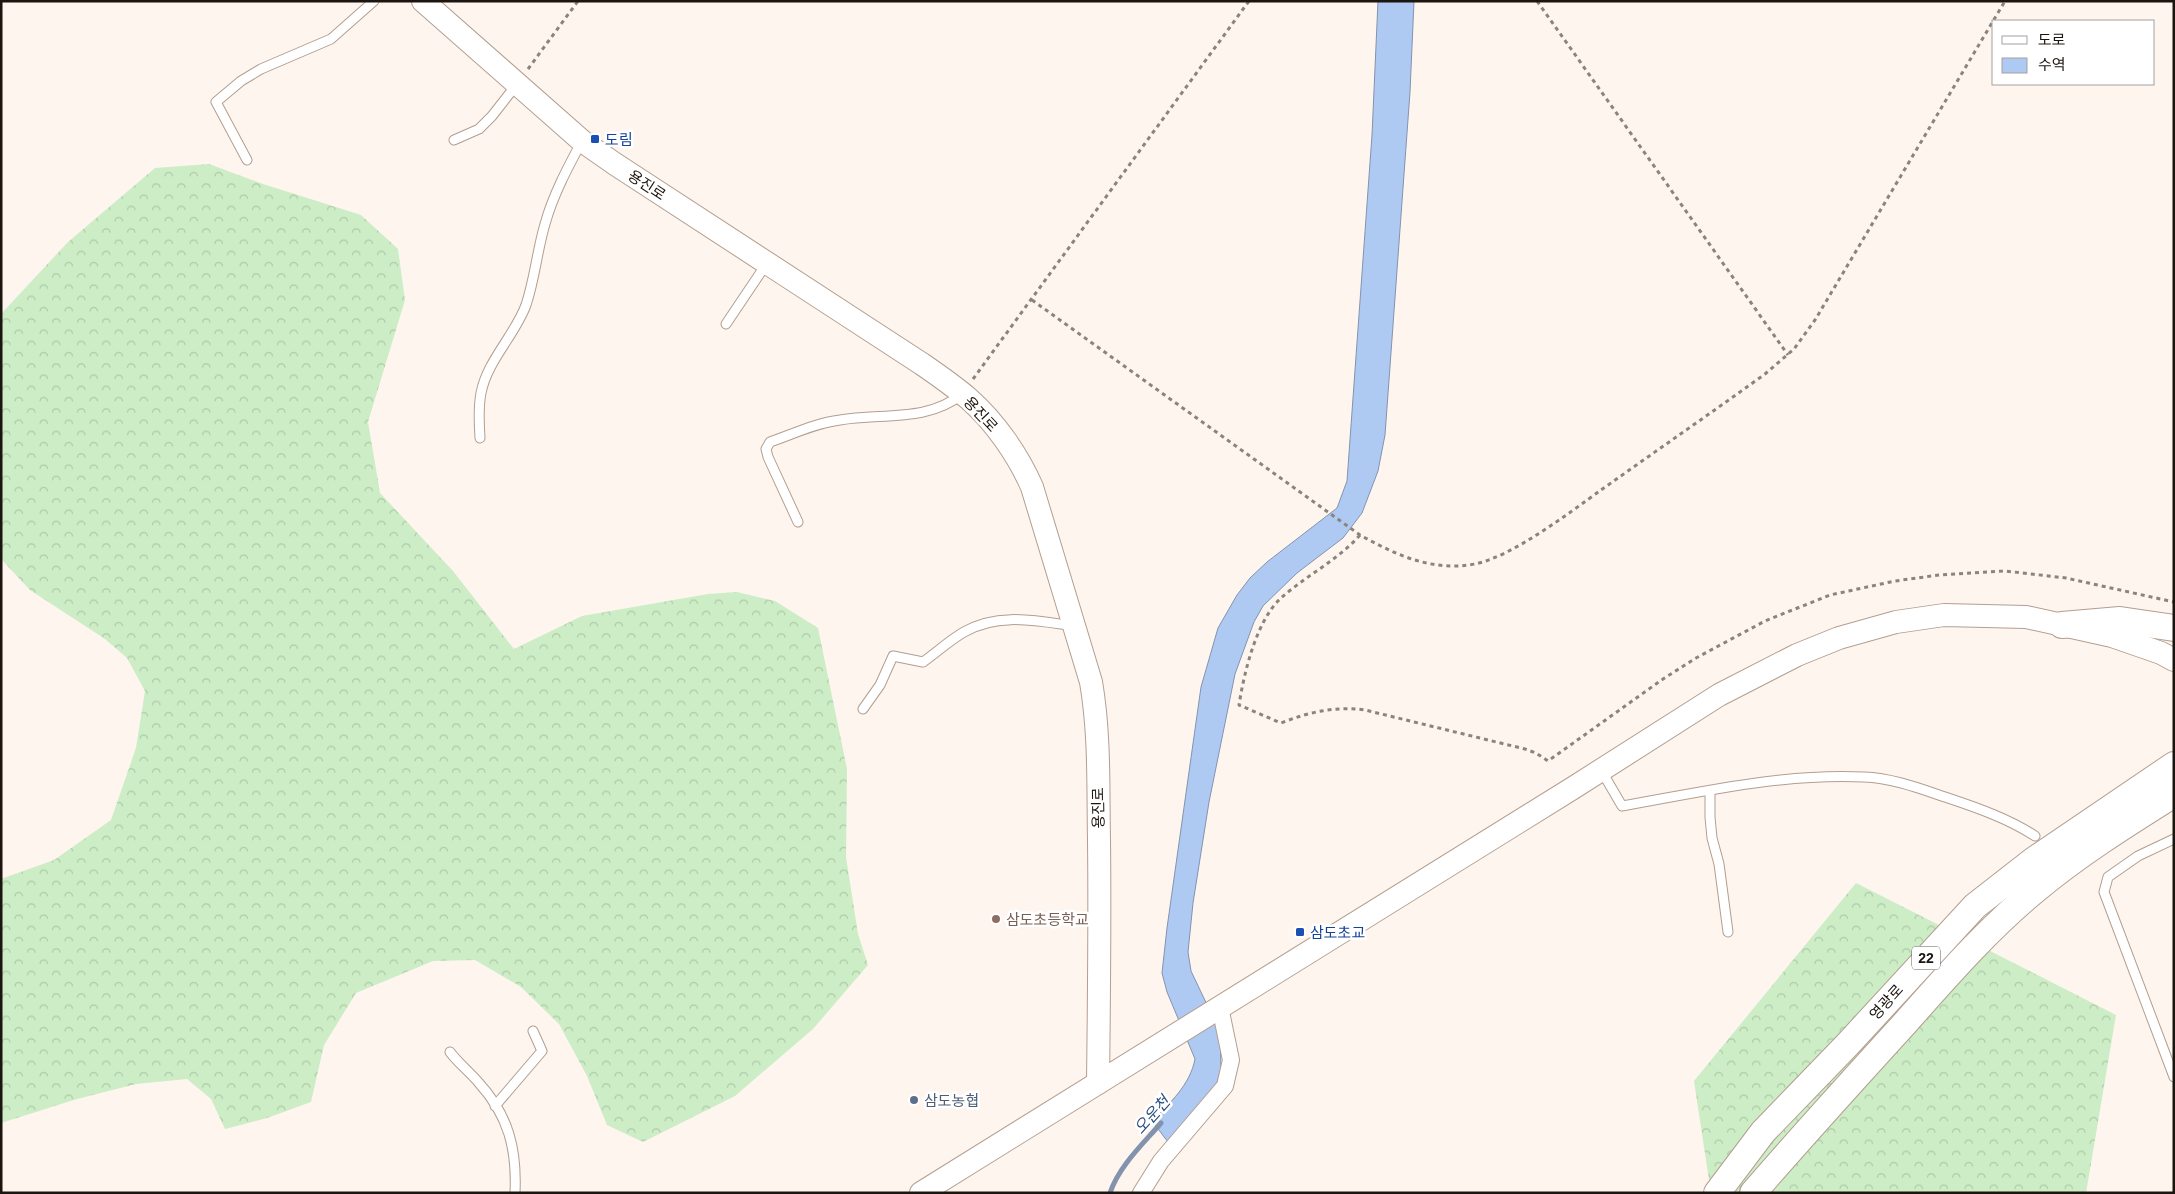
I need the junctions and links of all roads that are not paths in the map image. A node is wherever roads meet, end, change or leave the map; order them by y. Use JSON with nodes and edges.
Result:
{"nodes":[{"id":1,"x":374,"y":1,"type":"edge"},
{"id":2,"x":423,"y":1,"type":"edge"},
{"id":3,"x":518,"y":84,"type":"junction"},
{"id":4,"x":454,"y":140,"type":"dead end"},
{"id":5,"x":582,"y":141,"type":"junction"},
{"id":6,"x":247,"y":160,"type":"dead end"},
{"id":7,"x":767,"y":263,"type":"junction"},
{"id":8,"x":726,"y":324,"type":"dead end"},
{"id":9,"x":962,"y":393,"type":"junction"},
{"id":10,"x":480,"y":438,"type":"dead end"},
{"id":11,"x":798,"y":522,"type":"dead end"},
{"id":12,"x":2062,"y":625,"type":"junction"},
{"id":13,"x":1074,"y":626,"type":"junction"},
{"id":14,"x":2174,"y":628,"type":"edge"},
{"id":15,"x":2174,"y":660,"type":"edge"},
{"id":16,"x":863,"y":709,"type":"dead end"},
{"id":17,"x":2174,"y":765,"type":"edge"},
{"id":18,"x":1601,"y":770,"type":"junction"},
{"id":19,"x":1710,"y":791,"type":"junction"},
{"id":20,"x":2174,"y":794,"type":"edge"},
{"id":21,"x":2035,"y":836,"type":"dead end"},
{"id":22,"x":2174,"y":839,"type":"edge"},
{"id":23,"x":1728,"y":932,"type":"dead end"},
{"id":24,"x":1220,"y":1007,"type":"junction"},
{"id":25,"x":534,"y":1030,"type":"dead end"},
{"id":26,"x":450,"y":1052,"type":"dead end"},
{"id":27,"x":2174,"y":1078,"type":"edge"},
{"id":28,"x":1098,"y":1083,"type":"junction"},
{"id":29,"x":495,"y":1106,"type":"junction"},
{"id":30,"x":515,"y":1193,"type":"edge"},
{"id":31,"x":921,"y":1193,"type":"edge"},
{"id":32,"x":1141,"y":1193,"type":"edge"},
{"id":33,"x":1717,"y":1193,"type":"edge"},
{"id":34,"x":1753,"y":1193,"type":"edge"}],
"edges":[{"from":1,"to":6,"type":"lane"},
{"from":2,"to":3,"type":"main road","name":"용진로"},
{"from":3,"to":4,"type":"lane"},
{"from":3,"to":5,"type":"main road","name":"용진로"},
{"from":5,"to":7,"type":"main road","name":"용진로"},
{"from":5,"to":10,"type":"lane"},
{"from":7,"to":8,"type":"lane"},
{"from":7,"to":9,"type":"main road","name":"용진로"},
{"from":9,"to":11,"type":"lane"},
{"from":9,"to":13,"type":"main road","name":"용진로"},
{"from":12,"to":14,"type":"main road"},
{"from":12,"to":15,"type":"main road"},
{"from":12,"to":18,"type":"main road"},
{"from":13,"to":16,"type":"lane"},
{"from":13,"to":28,"type":"main road","name":"용진로"},
{"from":17,"to":33,"type":"main road","name":"영광로","number":"22"},
{"from":18,"to":19,"type":"lane"},
{"from":18,"to":24,"type":"main road"},
{"from":19,"to":21,"type":"lane"},
{"from":19,"to":23,"type":"lane"},
{"from":20,"to":34,"type":"main road","name":"영광로","number":"22"},
{"from":22,"to":27,"type":"lane"},
{"from":24,"to":28,"type":"main road"},
{"from":24,"to":32,"type":"street"},
{"from":25,"to":29,"type":"lane"},
{"from":26,"to":29,"type":"lane"},
{"from":28,"to":31,"type":"main road"},
{"from":29,"to":30,"type":"lane"}]}
